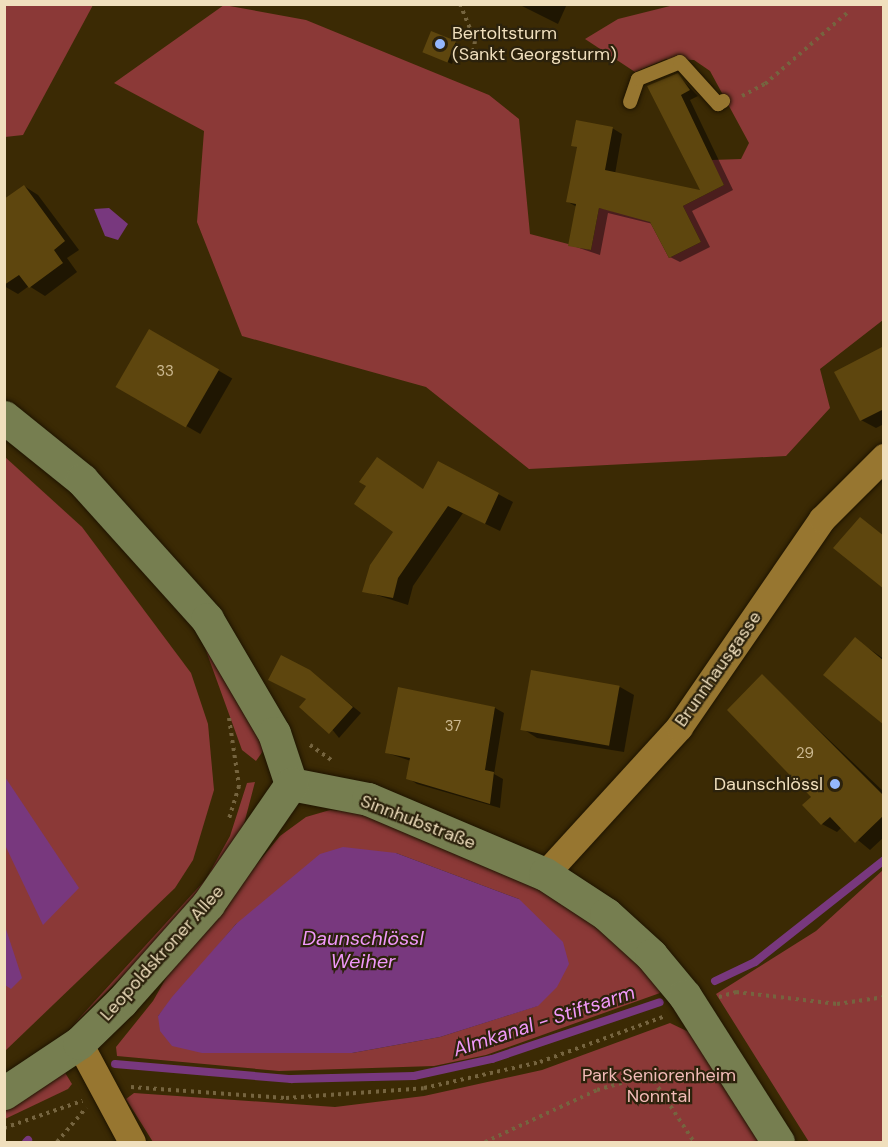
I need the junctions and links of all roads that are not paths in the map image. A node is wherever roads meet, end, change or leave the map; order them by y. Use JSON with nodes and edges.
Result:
{"nodes":[{"id":1,"x":723,"y":101,"type":"road end"},
{"id":2,"x":630,"y":102,"type":"dead end"},
{"id":3,"x":4,"y":417,"type":"edge"},
{"id":4,"x":884,"y":457,"type":"edge"},
{"id":5,"x":291,"y":784,"type":"junction"},
{"id":6,"x":545,"y":874,"type":"junction"},
{"id":7,"x":80,"y":1043,"type":"junction"},
{"id":8,"x":4,"y":1093,"type":"edge"},
{"id":9,"x":132,"y":1143,"type":"edge"},
{"id":10,"x":778,"y":1143,"type":"edge"}],
"edges":[{"from":1,"to":2,"type":"lane"},
{"from":3,"to":5,"type":"street"},
{"from":4,"to":6,"type":"street","name":"Brunnhausgasse"},
{"from":5,"to":6,"type":"street","name":"Sinnhubstraße"},
{"from":5,"to":7,"type":"street","name":"Leopoldskroner Allee"},
{"from":6,"to":10,"type":"street","name":"Sinnhubstraße"},
{"from":7,"to":8,"type":"street","name":"Leopoldskroner Allee"},
{"from":7,"to":9,"type":"street"}]}
